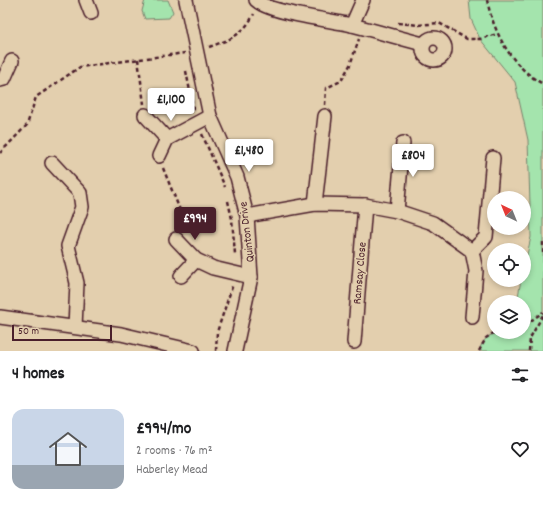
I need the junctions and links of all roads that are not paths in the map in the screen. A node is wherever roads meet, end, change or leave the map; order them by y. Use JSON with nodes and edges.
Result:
{"nodes":[{"id":1,"x":86,"y":0,"type":"edge"},
{"id":2,"x":186,"y":0,"type":"edge"},
{"id":3,"x":363,"y":0,"type":"edge"},
{"id":4,"x":258,"y":2,"type":"edge"},
{"id":5,"x":91,"y":13,"type":"dead end"},
{"id":6,"x":357,"y":27,"type":"junction"},
{"id":7,"x":424,"y":44,"type":"dead end"},
{"id":8,"x":12,"y":61,"type":"dead end"},
{"id":9,"x":0,"y":80,"type":"edge"},
{"id":10,"x":145,"y":114,"type":"road end"},
{"id":11,"x":210,"y":116,"type":"junction"},
{"id":12,"x":325,"y":116,"type":"road end"},
{"id":13,"x":167,"y":139,"type":"junction"},
{"id":14,"x":403,"y":143,"type":"dead end"},
{"id":15,"x":159,"y":156,"type":"road end"},
{"id":16,"x":493,"y":158,"type":"dead end"},
{"id":17,"x":52,"y":163,"type":"dead end"},
{"id":18,"x":315,"y":204,"type":"junction"},
{"id":19,"x":365,"y":205,"type":"junction"},
{"id":20,"x":397,"y":211,"type":"junction"},
{"id":21,"x":247,"y":216,"type":"junction"},
{"id":22,"x":176,"y":239,"type":"road end"},
{"id":23,"x":472,"y":251,"type":"junction"},
{"id":24,"x":196,"y":260,"type":"junction"},
{"id":25,"x":181,"y":276,"type":"dead end"},
{"id":26,"x":251,"y":277,"type":"junction"},
{"id":27,"x":472,"y":317,"type":"dead end"},
{"id":28,"x":0,"y":318,"type":"edge"},
{"id":29,"x":75,"y":327,"type":"junction"},
{"id":30,"x":354,"y":342,"type":"dead end"},
{"id":31,"x":193,"y":351,"type":"edge"},
{"id":32,"x":235,"y":351,"type":"edge"}],
"edges":[{"from":1,"to":5,"type":"street"},
{"from":2,"to":11,"type":"street","name":"Quinton Drive"},
{"from":3,"to":6,"type":"street"},
{"from":4,"to":6,"type":"street"},
{"from":6,"to":7,"type":"street"},
{"from":8,"to":9,"type":"street"},
{"from":10,"to":13,"type":"street"},
{"from":11,"to":13,"type":"street"},
{"from":11,"to":21,"type":"street","name":"Quinton Drive"},
{"from":12,"to":18,"type":"street"},
{"from":13,"to":15,"type":"street"},
{"from":14,"to":20,"type":"street"},
{"from":16,"to":23,"type":"street"},
{"from":17,"to":29,"type":"street"},
{"from":18,"to":19,"type":"street"},
{"from":18,"to":21,"type":"street"},
{"from":19,"to":20,"type":"street"},
{"from":19,"to":30,"type":"street","name":"Ramsay Close"},
{"from":20,"to":23,"type":"street"},
{"from":21,"to":26,"type":"street","name":"Quinton Drive"},
{"from":22,"to":24,"type":"street"},
{"from":23,"to":27,"type":"street"},
{"from":24,"to":25,"type":"street"},
{"from":24,"to":26,"type":"street"},
{"from":26,"to":32,"type":"street","name":"Quinton Drive"},
{"from":28,"to":29,"type":"street"},
{"from":29,"to":31,"type":"street"}]}
